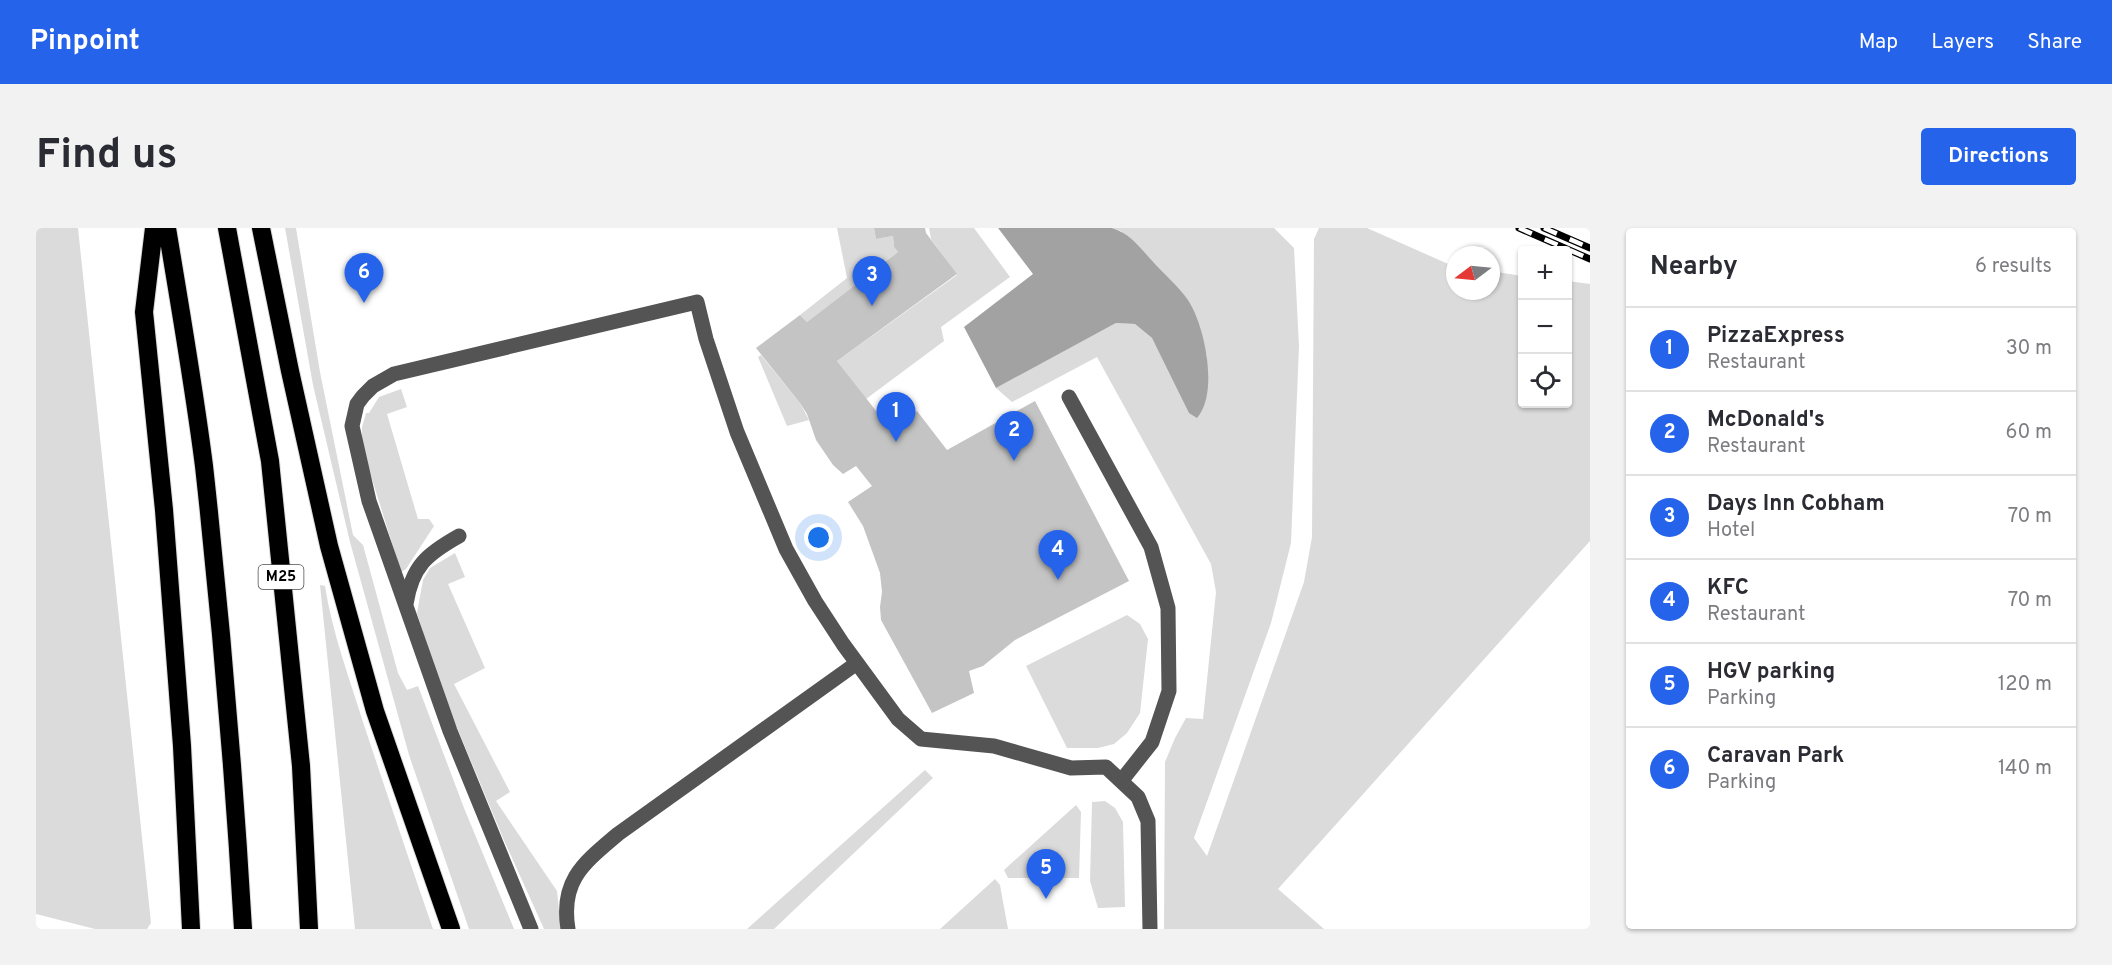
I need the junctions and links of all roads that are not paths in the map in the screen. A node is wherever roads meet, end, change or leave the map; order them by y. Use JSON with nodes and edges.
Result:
{"nodes":[{"id":1,"x":154,"y":228,"type":"edge"},
{"id":2,"x":167,"y":228,"type":"edge"},
{"id":3,"x":227,"y":228,"type":"edge"},
{"id":4,"x":261,"y":228,"type":"edge"},
{"id":5,"x":1069,"y":397,"type":"dead end"},
{"id":6,"x":459,"y":536,"type":"dead end"},
{"id":7,"x":406,"y":607,"type":"junction"},
{"id":8,"x":857,"y":663,"type":"junction"},
{"id":9,"x":1122,"y":780,"type":"junction"},
{"id":10,"x":191,"y":929,"type":"edge"},
{"id":11,"x":243,"y":929,"type":"edge"},
{"id":12,"x":309,"y":929,"type":"edge"},
{"id":13,"x":451,"y":929,"type":"edge"},
{"id":14,"x":531,"y":929,"type":"edge"},
{"id":15,"x":568,"y":929,"type":"edge"},
{"id":16,"x":1150,"y":929,"type":"edge"}],
"edges":[{"from":1,"to":10,"type":"highway"},
{"from":2,"to":11,"type":"highway"},
{"from":3,"to":12,"type":"highway","number":"M25"},
{"from":4,"to":13,"type":"highway"},
{"from":5,"to":9,"type":"lane"},
{"from":6,"to":7,"type":"lane"},
{"from":7,"to":8,"type":"lane"},
{"from":7,"to":14,"type":"lane"},
{"from":8,"to":9,"type":"lane"},
{"from":8,"to":15,"type":"lane"},
{"from":9,"to":16,"type":"lane"}]}
